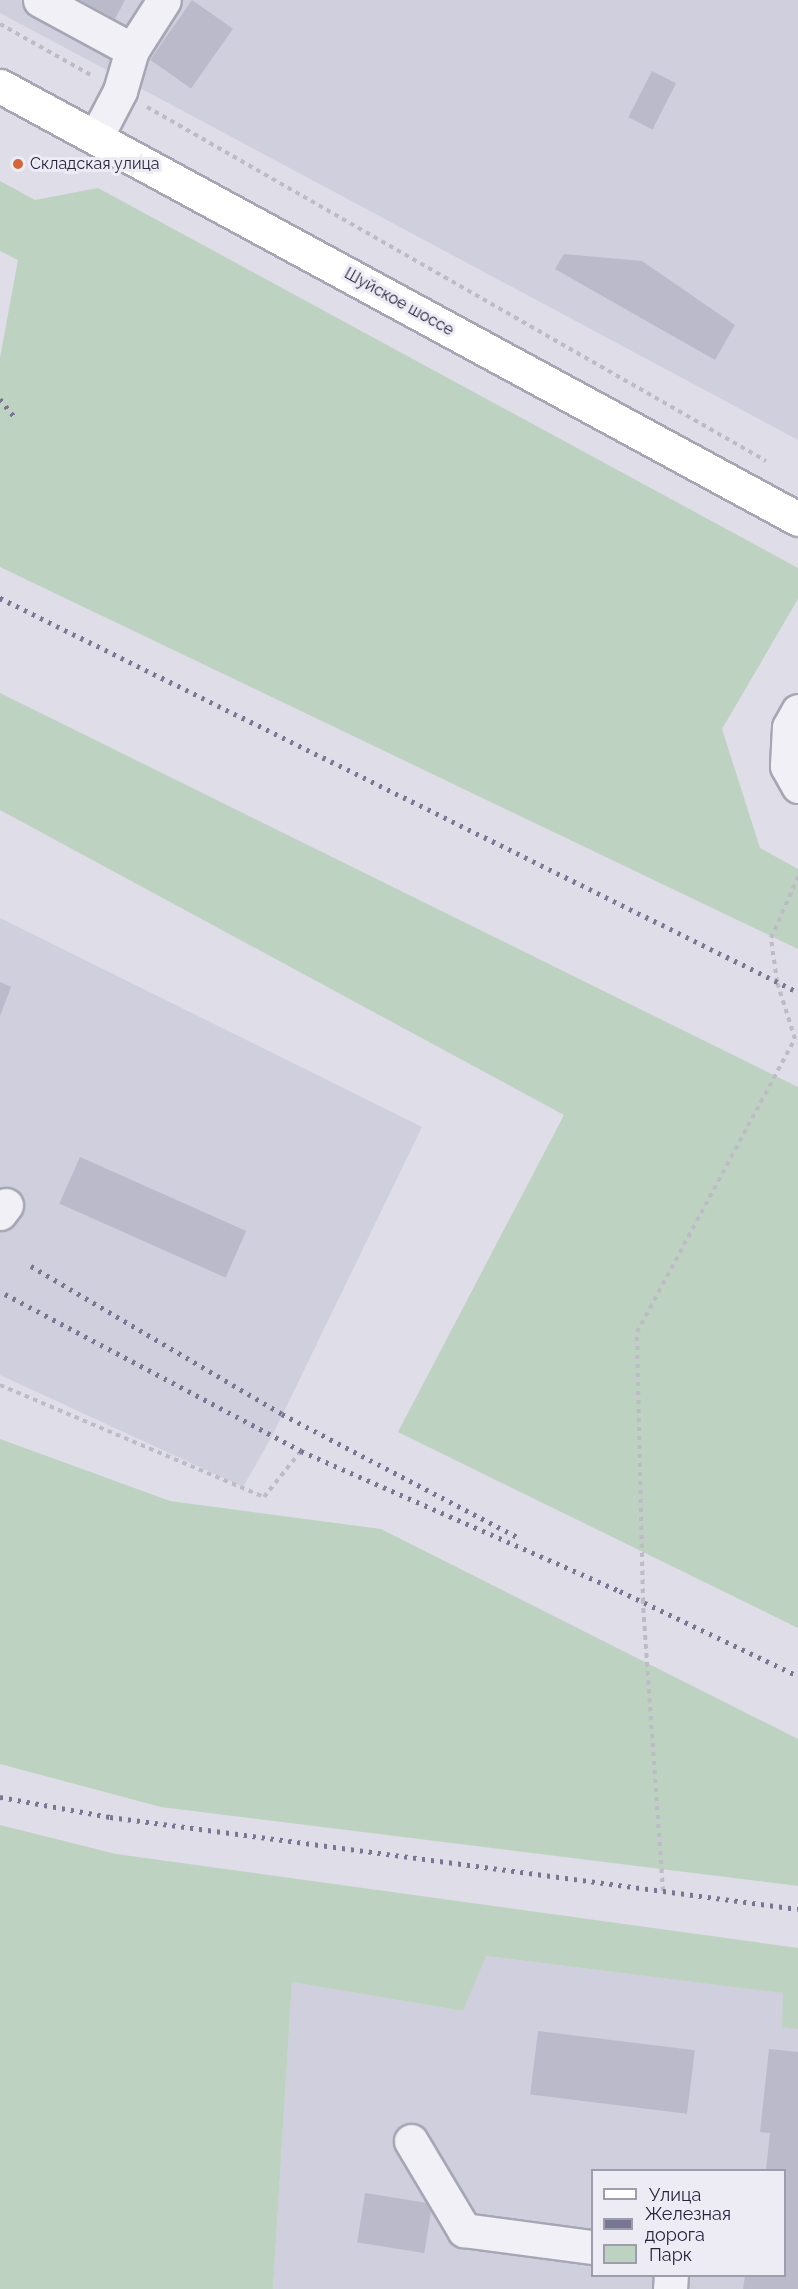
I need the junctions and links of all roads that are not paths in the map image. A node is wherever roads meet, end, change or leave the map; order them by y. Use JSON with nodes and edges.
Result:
{"nodes":[{"id":1,"x":40,"y":0,"type":"edge"},
{"id":2,"x":164,"y":0,"type":"edge"},
{"id":3,"x":132,"y":50,"type":"junction"},
{"id":4,"x":0,"y":86,"type":"edge"},
{"id":5,"x":96,"y":137,"type":"junction"},
{"id":6,"x":798,"y":519,"type":"edge"},
{"id":7,"x":798,"y":711,"type":"edge"},
{"id":8,"x":798,"y":786,"type":"edge"},
{"id":9,"x":411,"y":2141,"type":"dead end"},
{"id":10,"x":591,"y":2247,"type":"edge"}],
"edges":[{"from":1,"to":3,"type":"lane"},
{"from":2,"to":3,"type":"lane"},
{"from":3,"to":5,"type":"lane"},
{"from":4,"to":5,"type":"main road","name":"Шуйское шоссе"},
{"from":5,"to":6,"type":"main road","name":"Шуйское шоссе"},
{"from":7,"to":8,"type":"lane"},
{"from":9,"to":10,"type":"lane"}]}
